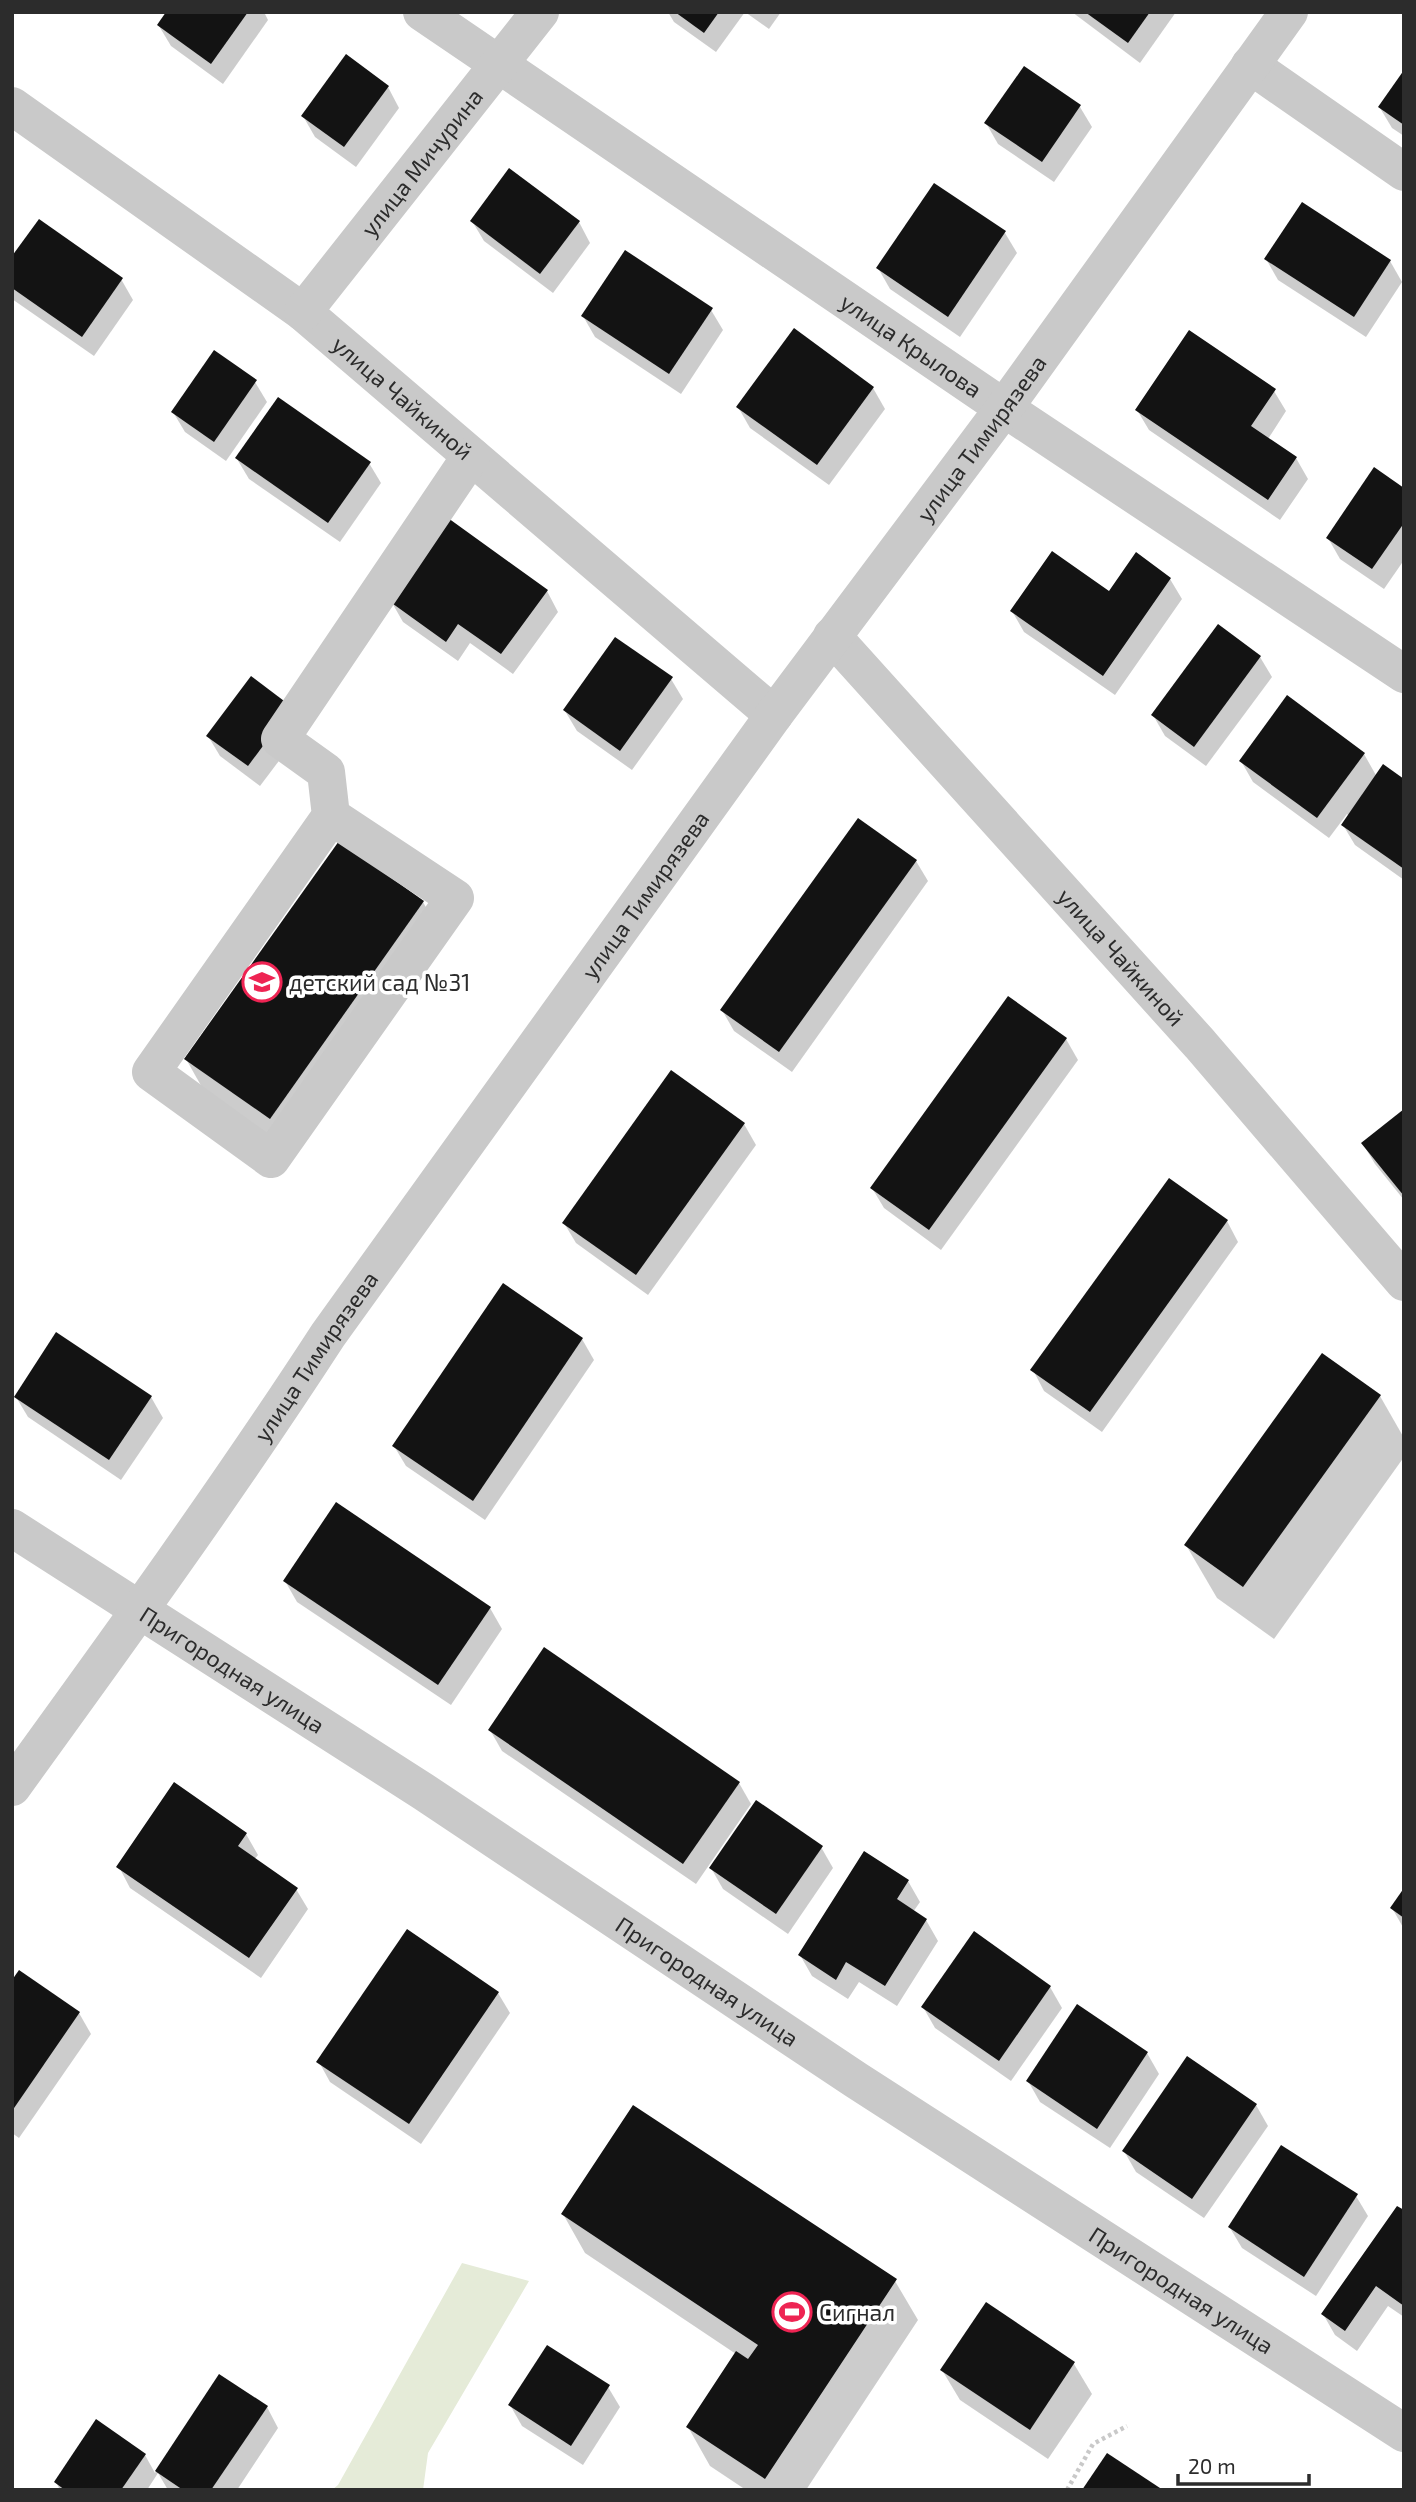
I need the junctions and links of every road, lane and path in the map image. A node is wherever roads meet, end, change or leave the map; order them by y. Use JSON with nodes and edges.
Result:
{"nodes":[{"id":1,"x":422,"y":12,"type":"edge"},
{"id":2,"x":540,"y":12,"type":"edge"},
{"id":3,"x":1289,"y":12,"type":"edge"},
{"id":4,"x":1250,"y":65,"type":"junction"},
{"id":5,"x":500,"y":66,"type":"junction"},
{"id":6,"x":12,"y":106,"type":"edge"},
{"id":7,"x":1404,"y":172,"type":"edge"},
{"id":8,"x":303,"y":312,"type":"junction"},
{"id":9,"x":1004,"y":408,"type":"junction"},
{"id":10,"x":471,"y":456,"type":"junction"},
{"id":11,"x":832,"y":636,"type":"junction"},
{"id":12,"x":1404,"y":674,"type":"edge"},
{"id":13,"x":774,"y":715,"type":"junction"},
{"id":14,"x":331,"y":816,"type":"junction"},
{"id":15,"x":1404,"y":1282,"type":"edge"},
{"id":16,"x":12,"y":1528,"type":"edge"},
{"id":17,"x":141,"y":1608,"type":"junction"},
{"id":18,"x":12,"y":1787,"type":"edge"},
{"id":19,"x":1127,"y":2426,"type":"dead end"},
{"id":20,"x":1404,"y":2433,"type":"edge"},
{"id":21,"x":1067,"y":2490,"type":"edge"}],
"edges":[{"from":1,"to":5,"type":"street","name":"улица Крылова"},
{"from":2,"to":5,"type":"street","name":"улица Мичурина"},
{"from":3,"to":4,"type":"street","name":"улица Тимирязева"},
{"from":4,"to":7,"type":"street"},
{"from":4,"to":9,"type":"street","name":"улица Тимирязева"},
{"from":5,"to":8,"type":"street","name":"улица Мичурина"},
{"from":5,"to":9,"type":"street","name":"улица Крылова"},
{"from":6,"to":8,"type":"street","name":"улица Чайкиной"},
{"from":8,"to":10,"type":"street","name":"улица Чайкиной"},
{"from":9,"to":11,"type":"street","name":"улица Тимирязева"},
{"from":9,"to":12,"type":"street","name":"улица Крылова"},
{"from":10,"to":13,"type":"street","name":"улица Чайкиной"},
{"from":10,"to":14,"type":"street"},
{"from":11,"to":13,"type":"street","name":"улица Тимирязева"},
{"from":11,"to":15,"type":"street","name":"улица Чайкиной"},
{"from":13,"to":17,"type":"street","name":"улица Тимирязева"},
{"from":14,"to":14,"type":"street"},
{"from":16,"to":17,"type":"street","name":"Пригородная улица"},
{"from":17,"to":18,"type":"street","name":"улица Тимирязева"},
{"from":17,"to":20,"type":"street","name":"Пригородная улица"},
{"from":19,"to":21,"type":"path"}]}
